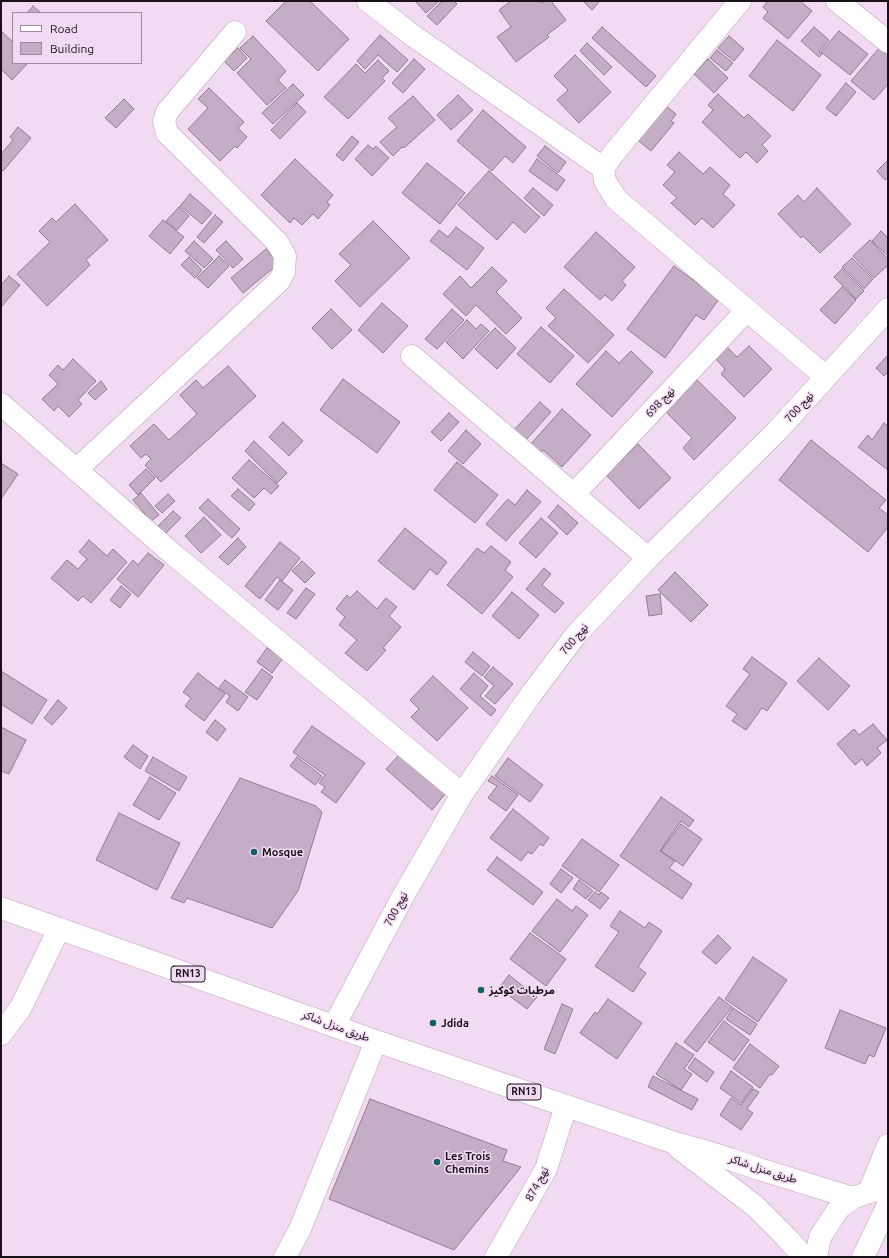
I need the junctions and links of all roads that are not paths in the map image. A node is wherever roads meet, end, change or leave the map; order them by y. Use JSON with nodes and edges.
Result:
{"nodes":[{"id":1,"x":368,"y":1,"type":"edge"},
{"id":2,"x":740,"y":1,"type":"edge"},
{"id":3,"x":837,"y":1,"type":"edge"},
{"id":4,"x":235,"y":32,"type":"dead end"},
{"id":5,"x":888,"y":42,"type":"edge"},
{"id":6,"x":603,"y":168,"type":"junction"},
{"id":7,"x":888,"y":309,"type":"edge"},
{"id":8,"x":747,"y":310,"type":"junction"},
{"id":9,"x":412,"y":356,"type":"dead end"},
{"id":10,"x":826,"y":377,"type":"junction"},
{"id":11,"x":1,"y":404,"type":"edge"},
{"id":12,"x":76,"y":470,"type":"junction"},
{"id":13,"x":574,"y":494,"type":"junction"},
{"id":14,"x":648,"y":558,"type":"junction"},
{"id":15,"x":462,"y":794,"type":"junction"},
{"id":16,"x":1,"y":908,"type":"edge"},
{"id":17,"x":59,"y":929,"type":"junction"},
{"id":18,"x":334,"y":1026,"type":"junction"},
{"id":19,"x":1,"y":1034,"type":"edge"},
{"id":20,"x":376,"y":1041,"type":"junction"},
{"id":21,"x":566,"y":1106,"type":"junction"},
{"id":22,"x":672,"y":1142,"type":"junction"},
{"id":23,"x":888,"y":1145,"type":"edge"},
{"id":24,"x":870,"y":1193,"type":"edge"},
{"id":25,"x":888,"y":1205,"type":"edge"},
{"id":26,"x":285,"y":1257,"type":"edge"},
{"id":27,"x":496,"y":1257,"type":"edge"},
{"id":28,"x":804,"y":1257,"type":"edge"},
{"id":29,"x":816,"y":1257,"type":"edge"},
{"id":30,"x":863,"y":1257,"type":"edge"}],
"edges":[{"from":1,"to":6,"type":"main road"},
{"from":2,"to":6,"type":"main road"},
{"from":3,"to":5,"type":"main road"},
{"from":4,"to":12,"type":"main road"},
{"from":6,"to":8,"type":"main road"},
{"from":7,"to":10,"type":"main road","name":"نهج 700"},
{"from":8,"to":10,"type":"main road"},
{"from":8,"to":13,"type":"main road","name":"نهج 698"},
{"from":9,"to":13,"type":"main road"},
{"from":10,"to":14,"type":"main road","name":"نهج 700"},
{"from":11,"to":12,"type":"main road"},
{"from":12,"to":15,"type":"main road"},
{"from":13,"to":14,"type":"main road"},
{"from":14,"to":15,"type":"main road","name":"نهج 700"},
{"from":15,"to":18,"type":"main road","name":"نهج 700"},
{"from":16,"to":17,"type":"main road","name":"طريق منزل شاكر","number":"RN13"},
{"from":17,"to":18,"type":"main road","name":"طريق منزل شاكر","number":"RN13"},
{"from":17,"to":19,"type":"main road"},
{"from":18,"to":20,"type":"main road","name":"طريق منزل شاكر","number":"RN13"},
{"from":20,"to":21,"type":"main road","name":"طريق منزل شاكر","number":"RN13"},
{"from":20,"to":26,"type":"main road"},
{"from":21,"to":22,"type":"main road","name":"طريق منزل شاكر","number":"RN13"},
{"from":21,"to":27,"type":"main road","name":"نهج 874"},
{"from":22,"to":24,"type":"main road","name":"طريق منزل شاكر","number":"RN13"},
{"from":22,"to":28,"type":"main road","name":"طريق منزل شاكر","number":"RN13"},
{"from":23,"to":24,"type":"main road"},
{"from":24,"to":29,"type":"main road"},
{"from":25,"to":30,"type":"main road"}]}
